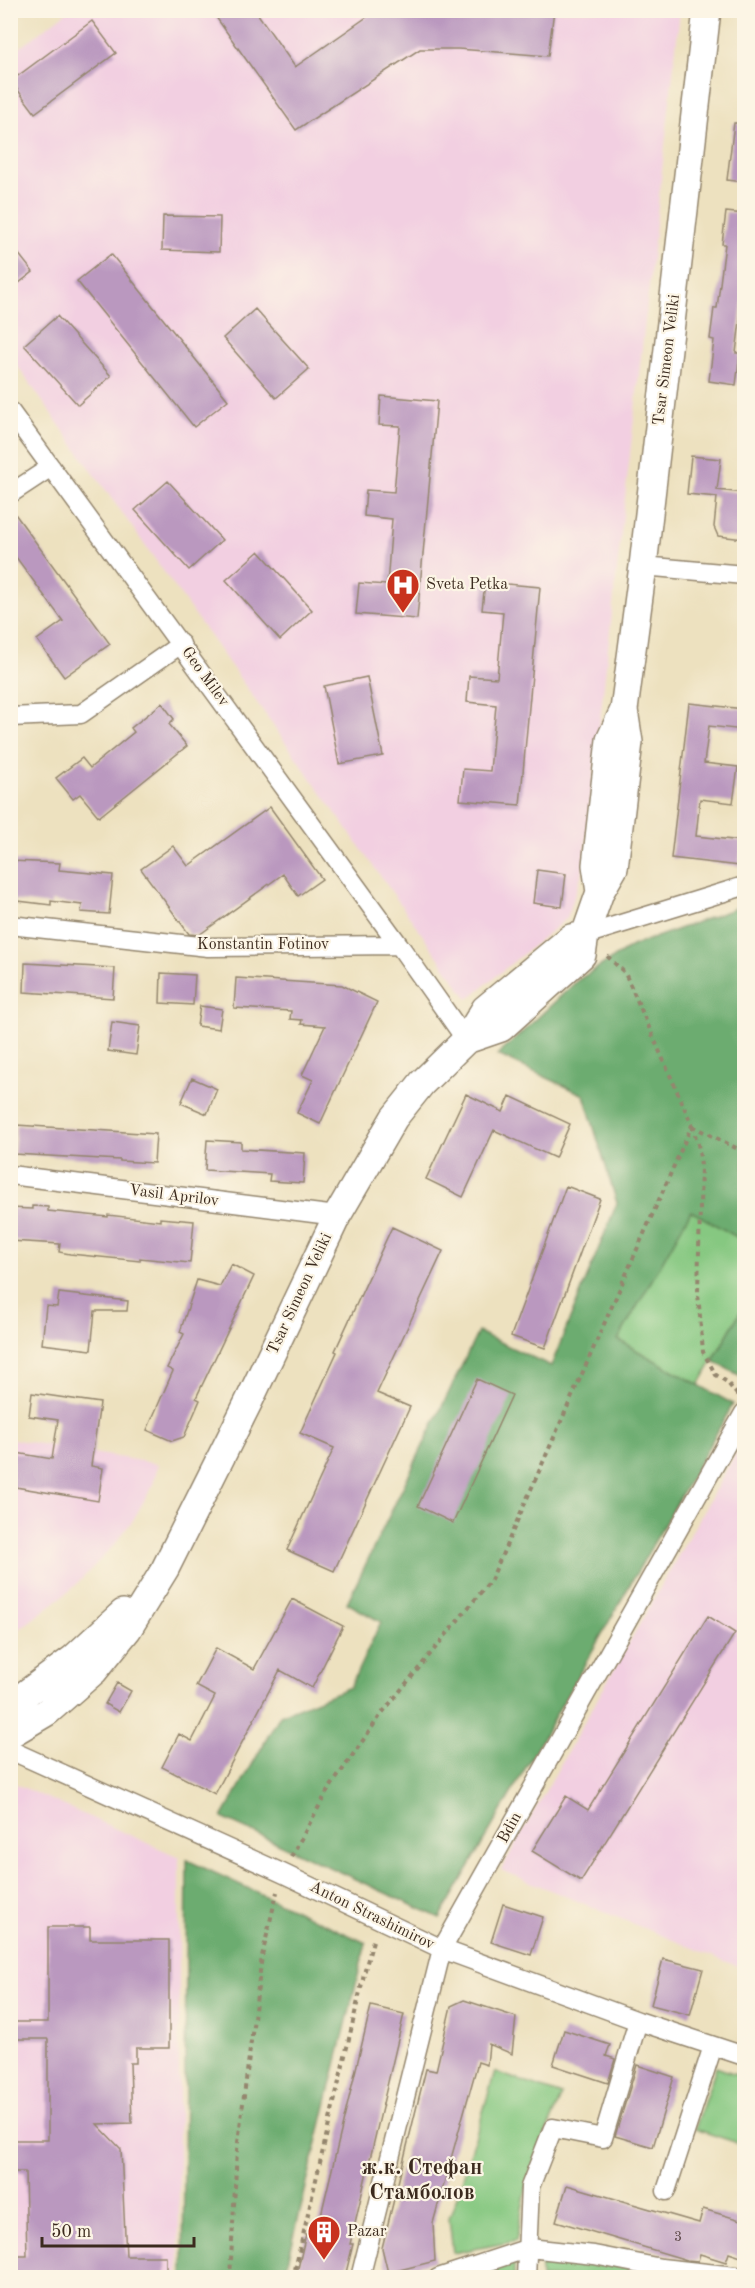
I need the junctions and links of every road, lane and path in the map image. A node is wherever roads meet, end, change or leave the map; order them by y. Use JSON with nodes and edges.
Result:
{"nodes":[{"id":1,"x":707,"y":10,"type":"edge"},
{"id":2,"x":10,"y":411,"type":"edge"},
{"id":3,"x":51,"y":467,"type":"junction"},
{"id":4,"x":10,"y":494,"type":"edge"},
{"id":5,"x":643,"y":567,"type":"junction"},
{"id":6,"x":744,"y":575,"type":"edge"},
{"id":7,"x":181,"y":644,"type":"junction"},
{"id":8,"x":10,"y":717,"type":"edge"},
{"id":9,"x":744,"y":886,"type":"edge"},
{"id":10,"x":10,"y":924,"type":"edge"},
{"id":11,"x":585,"y":935,"type":"junction"},
{"id":12,"x":399,"y":945,"type":"junction"},
{"id":13,"x":466,"y":1040,"type":"junction"},
{"id":14,"x":692,"y":1125,"type":"junction"},
{"id":15,"x":744,"y":1152,"type":"edge"},
{"id":16,"x":10,"y":1175,"type":"edge"},
{"id":17,"x":337,"y":1216,"type":"junction"},
{"id":18,"x":743,"y":1407,"type":"edge"},
{"id":19,"x":165,"y":1569,"type":"junction"},
{"id":20,"x":10,"y":1713,"type":"edge"},
{"id":21,"x":10,"y":1734,"type":"edge"},
{"id":22,"x":10,"y":1750,"type":"edge"},
{"id":23,"x":282,"y":1873,"type":"junction"},
{"id":24,"x":380,"y":1920,"type":"junction"},
{"id":25,"x":442,"y":1949,"type":"junction"},
{"id":26,"x":638,"y":2020,"type":"junction"},
{"id":27,"x":713,"y":2046,"type":"junction"},
{"id":28,"x":744,"y":2056,"type":"edge"},
{"id":29,"x":666,"y":2191,"type":"dead end"},
{"id":30,"x":528,"y":2248,"type":"junction"},
{"id":31,"x":230,"y":2277,"type":"edge"},
{"id":32,"x":293,"y":2277,"type":"edge"},
{"id":33,"x":360,"y":2277,"type":"edge"},
{"id":34,"x":438,"y":2277,"type":"edge"},
{"id":35,"x":526,"y":2277,"type":"edge"},
{"id":36,"x":744,"y":2277,"type":"edge"}],
"edges":[{"from":1,"to":5,"type":"main road","name":"Tsar Simeon Veliki"},
{"from":2,"to":3,"type":"street","name":"Geo Milev"},
{"from":3,"to":4,"type":"street"},
{"from":3,"to":7,"type":"street","name":"Geo Milev"},
{"from":5,"to":6,"type":"street"},
{"from":5,"to":11,"type":"main road","name":"Tsar Simeon Veliki"},
{"from":7,"to":8,"type":"street"},
{"from":7,"to":12,"type":"street","name":"Geo Milev"},
{"from":9,"to":11,"type":"street"},
{"from":10,"to":12,"type":"street","name":"Konstantin Fotinov"},
{"from":11,"to":13,"type":"main road","name":"Tsar Simeon Veliki"},
{"from":11,"to":14,"type":"path"},
{"from":12,"to":13,"type":"street"},
{"from":13,"to":17,"type":"main road","name":"Tsar Simeon Veliki"},
{"from":14,"to":15,"type":"path"},
{"from":14,"to":18,"type":"path"},
{"from":14,"to":23,"type":"path"},
{"from":16,"to":17,"type":"street","name":"Vasil Aprilov"},
{"from":17,"to":19,"type":"main road","name":"Tsar Simeon Veliki"},
{"from":18,"to":25,"type":"street","name":"Bdin"},
{"from":19,"to":20,"type":"main road","name":"Tsar Simeon Veliki"},
{"from":19,"to":21,"type":"main road","name":"Tsar Simeon Veliki"},
{"from":22,"to":23,"type":"street","name":"Anton Strashimirov"},
{"from":23,"to":24,"type":"street","name":"Anton Strashimirov"},
{"from":23,"to":31,"type":"path"},
{"from":24,"to":25,"type":"street","name":"Anton Strashimirov"},
{"from":24,"to":32,"type":"path"},
{"from":25,"to":26,"type":"street","name":"Anton Strashimirov"},
{"from":25,"to":33,"type":"street","name":"Bdin"},
{"from":26,"to":27,"type":"street","name":"Anton Strashimirov"},
{"from":26,"to":30,"type":"street"},
{"from":27,"to":28,"type":"street","name":"Anton Strashimirov"},
{"from":27,"to":29,"type":"street"},
{"from":30,"to":34,"type":"street"},
{"from":30,"to":35,"type":"street"},
{"from":30,"to":36,"type":"street"}]}
